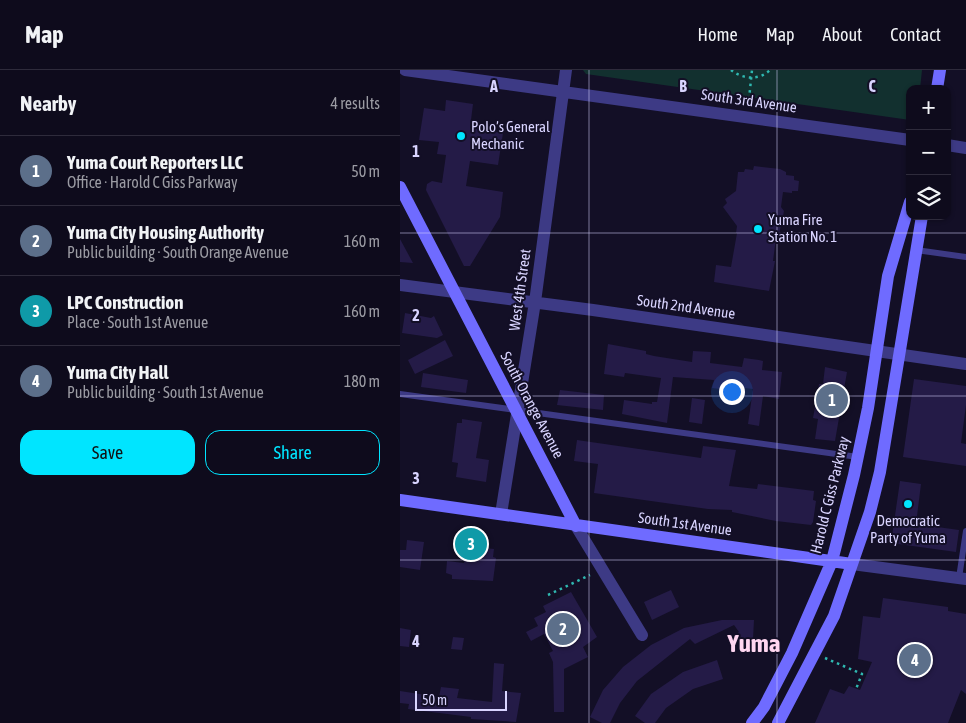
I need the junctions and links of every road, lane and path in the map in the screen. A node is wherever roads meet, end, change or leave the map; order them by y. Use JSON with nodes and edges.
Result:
{"nodes":[{"id":1,"x":405,"y":70,"type":"edge"},
{"id":2,"x":566,"y":70,"type":"edge"},
{"id":3,"x":731,"y":70,"type":"edge"},
{"id":4,"x":752,"y":70,"type":"edge"},
{"id":5,"x":770,"y":70,"type":"edge"},
{"id":6,"x":940,"y":70,"type":"edge"},
{"id":7,"x":752,"y":78,"type":"junction"},
{"id":8,"x":938,"y":85,"type":"edge"},
{"id":9,"x":563,"y":92,"type":"junction"},
{"id":10,"x":749,"y":99,"type":"dead end"},
{"id":11,"x":906,"y":139,"type":"edge"},
{"id":12,"x":951,"y":146,"type":"edge"},
{"id":13,"x":966,"y":148,"type":"edge"},
{"id":14,"x":400,"y":187,"type":"edge"},
{"id":15,"x":906,"y":215,"type":"edge"},
{"id":16,"x":921,"y":220,"type":"edge"},
{"id":17,"x":916,"y":250,"type":"junction"},
{"id":18,"x":966,"y":257,"type":"edge"},
{"id":19,"x":400,"y":285,"type":"edge"},
{"id":20,"x":454,"y":292,"type":"junction"},
{"id":21,"x":535,"y":302,"type":"junction"},
{"id":22,"x":878,"y":351,"type":"junction"},
{"id":23,"x":901,"y":354,"type":"junction"},
{"id":24,"x":966,"y":364,"type":"edge"},
{"id":25,"x":400,"y":394,"type":"edge"},
{"id":26,"x":517,"y":412,"type":"junction"},
{"id":27,"x":858,"y":456,"type":"junction"},
{"id":28,"x":400,"y":500,"type":"edge"},
{"id":29,"x":501,"y":514,"type":"junction"},
{"id":30,"x":576,"y":526,"type":"junction"},
{"id":31,"x":966,"y":530,"type":"edge"},
{"id":32,"x":832,"y":561,"type":"junction"},
{"id":33,"x":852,"y":564,"type":"junction"},
{"id":34,"x":590,"y":575,"type":"dead end"},
{"id":35,"x":962,"y":579,"type":"edge"},
{"id":36,"x":548,"y":595,"type":"dead end"},
{"id":37,"x":642,"y":635,"type":"dead end"},
{"id":38,"x":823,"y":658,"type":"dead end"},
{"id":39,"x":856,"y":689,"type":"dead end"},
{"id":40,"x":752,"y":723,"type":"edge"},
{"id":41,"x":778,"y":723,"type":"edge"}],
"edges":[{"from":1,"to":9,"type":"street","name":"South 3rd Avenue"},
{"from":2,"to":9,"type":"street","name":"West 4th Street"},
{"from":3,"to":7,"type":"path"},
{"from":4,"to":7,"type":"path"},
{"from":5,"to":7,"type":"path"},
{"from":6,"to":8,"type":"main road"},
{"from":7,"to":10,"type":"path"},
{"from":9,"to":11,"type":"street","name":"South 3rd Avenue"},
{"from":9,"to":21,"type":"street","name":"West 4th Street"},
{"from":12,"to":13,"type":"street"},
{"from":14,"to":20,"type":"main road","name":"South Orange Avenue"},
{"from":15,"to":22,"type":"main road","name":"Harold C Giss Parkway"},
{"from":16,"to":17,"type":"main road"},
{"from":17,"to":18,"type":"lane"},
{"from":17,"to":23,"type":"main road"},
{"from":19,"to":20,"type":"street","name":"South 2nd Avenue"},
{"from":20,"to":21,"type":"street","name":"South 2nd Avenue"},
{"from":20,"to":26,"type":"main road","name":"South Orange Avenue"},
{"from":21,"to":22,"type":"street","name":"South 2nd Avenue"},
{"from":21,"to":26,"type":"street","name":"West 4th Street"},
{"from":22,"to":23,"type":"street","name":"South 2nd Avenue"},
{"from":22,"to":27,"type":"main road","name":"Harold C Giss Parkway"},
{"from":23,"to":24,"type":"street","name":"South 2nd Avenue"},
{"from":23,"to":33,"type":"main road"},
{"from":25,"to":26,"type":"lane"},
{"from":26,"to":27,"type":"lane"},
{"from":26,"to":29,"type":"street","name":"West 4th Street"},
{"from":26,"to":30,"type":"main road","name":"South Orange Avenue"},
{"from":27,"to":32,"type":"main road","name":"Harold C Giss Parkway"},
{"from":28,"to":29,"type":"main road","name":"South 1st Avenue"},
{"from":29,"to":30,"type":"main road","name":"South 1st Avenue"},
{"from":30,"to":32,"type":"main road","name":"South 1st Avenue"},
{"from":30,"to":37,"type":"street","name":"South Orange Avenue"},
{"from":31,"to":35,"type":"lane"},
{"from":32,"to":33,"type":"main road","name":"South 1st Avenue"},
{"from":32,"to":40,"type":"main road","name":"Harold C Giss Parkway"},
{"from":33,"to":35,"type":"street","name":"South 1st Avenue"},
{"from":33,"to":41,"type":"main road"},
{"from":34,"to":36,"type":"path"},
{"from":38,"to":39,"type":"path"}]}
